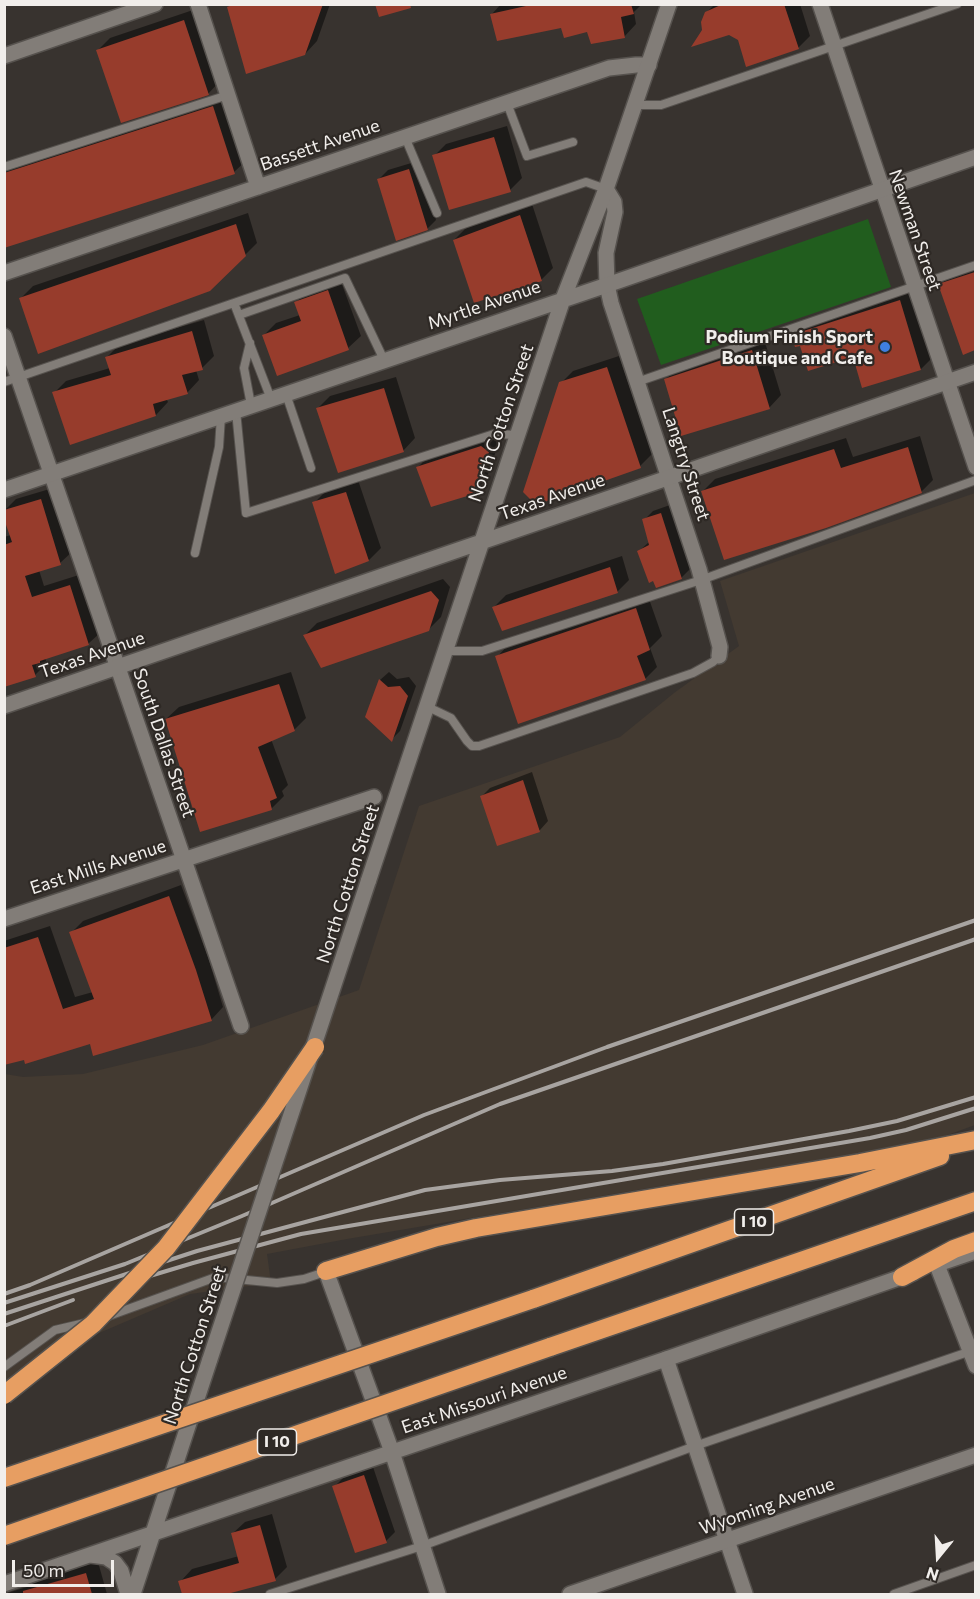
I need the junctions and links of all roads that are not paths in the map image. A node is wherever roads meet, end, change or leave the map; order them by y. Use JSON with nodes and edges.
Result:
{"nodes":[{"id":1,"x":155,"y":4,"type":"edge"},
{"id":2,"x":198,"y":4,"type":"edge"},
{"id":3,"x":669,"y":4,"type":"edge"},
{"id":4,"x":820,"y":4,"type":"edge"},
{"id":5,"x":957,"y":4,"type":"edge"},
{"id":6,"x":834,"y":46,"type":"junction"},
{"id":7,"x":4,"y":56,"type":"edge"},
{"id":8,"x":649,"y":65,"type":"junction"},
{"id":9,"x":228,"y":95,"type":"junction"},
{"id":10,"x":507,"y":103,"type":"junction"},
{"id":11,"x":635,"y":105,"type":"junction"},
{"id":12,"x":405,"y":137,"type":"junction"},
{"id":13,"x":573,"y":142,"type":"dead end"},
{"id":14,"x":975,"y":157,"type":"edge"},
{"id":15,"x":4,"y":167,"type":"edge"},
{"id":16,"x":258,"y":187,"type":"junction"},
{"id":17,"x":606,"y":189,"type":"junction"},
{"id":18,"x":881,"y":189,"type":"junction"},
{"id":19,"x":437,"y":213,"type":"dead end"},
{"id":20,"x":975,"y":266,"type":"edge"},
{"id":21,"x":4,"y":273,"type":"edge"},
{"id":22,"x":607,"y":285,"type":"junction"},
{"id":23,"x":914,"y":287,"type":"junction"},
{"id":24,"x":563,"y":299,"type":"junction"},
{"id":25,"x":234,"y":303,"type":"junction"},
{"id":26,"x":239,"y":315,"type":"junction"},
{"id":27,"x":4,"y":336,"type":"edge"},
{"id":28,"x":250,"y":343,"type":"junction"},
{"id":29,"x":384,"y":360,"type":"junction"},
{"id":30,"x":975,"y":372,"type":"edge"},
{"id":31,"x":12,"y":380,"type":"edge"},
{"id":32,"x":638,"y":382,"type":"junction"},
{"id":33,"x":948,"y":382,"type":"junction"},
{"id":34,"x":278,"y":396,"type":"junction"},
{"id":35,"x":251,"y":405,"type":"junction"},
{"id":36,"x":236,"y":411,"type":"junction"},
{"id":37,"x":221,"y":416,"type":"junction"},
{"id":38,"x":517,"y":435,"type":"junction"},
{"id":39,"x":975,"y":467,"type":"edge"},
{"id":40,"x":311,"y":468,"type":"dead end"},
{"id":41,"x":52,"y":474,"type":"junction"},
{"id":42,"x":670,"y":477,"type":"junction"},
{"id":43,"x":975,"y":480,"type":"edge"},
{"id":44,"x":4,"y":490,"type":"edge"},
{"id":45,"x":481,"y":542,"type":"junction"},
{"id":46,"x":195,"y":553,"type":"dead end"},
{"id":47,"x":701,"y":580,"type":"junction"},
{"id":48,"x":447,"y":651,"type":"junction"},
{"id":49,"x":719,"y":657,"type":"joint"},
{"id":50,"x":118,"y":667,"type":"junction"},
{"id":51,"x":4,"y":706,"type":"edge"},
{"id":52,"x":428,"y":707,"type":"junction"},
{"id":53,"x":374,"y":797,"type":"dead end"},
{"id":54,"x":184,"y":859,"type":"junction"},
{"id":55,"x":4,"y":919,"type":"edge"},
{"id":56,"x":241,"y":1026,"type":"dead end"},
{"id":57,"x":315,"y":1047,"type":"junction"},
{"id":58,"x":975,"y":1142,"type":"edge"},
{"id":59,"x":975,"y":1201,"type":"edge"},
{"id":60,"x":975,"y":1241,"type":"edge"},
{"id":61,"x":975,"y":1251,"type":"edge"},
{"id":62,"x":937,"y":1265,"type":"junction"},
{"id":63,"x":326,"y":1271,"type":"junction"},
{"id":64,"x":902,"y":1277,"type":"junction"},
{"id":65,"x":974,"y":1355,"type":"edge"},
{"id":66,"x":666,"y":1359,"type":"junction"},
{"id":67,"x":4,"y":1367,"type":"edge"},
{"id":68,"x":4,"y":1395,"type":"edge"},
{"id":69,"x":695,"y":1446,"type":"junction"},
{"id":70,"x":392,"y":1452,"type":"junction"},
{"id":71,"x":975,"y":1455,"type":"edge"},
{"id":72,"x":4,"y":1478,"type":"edge"},
{"id":73,"x":153,"y":1534,"type":"junction"},
{"id":74,"x":4,"y":1536,"type":"edge"},
{"id":75,"x":728,"y":1540,"type":"junction"},
{"id":76,"x":422,"y":1546,"type":"junction"},
{"id":77,"x":90,"y":1555,"type":"junction"},
{"id":78,"x":975,"y":1565,"type":"edge"},
{"id":79,"x":4,"y":1584,"type":"edge"},
{"id":80,"x":128,"y":1594,"type":"edge"},
{"id":81,"x":133,"y":1594,"type":"edge"},
{"id":82,"x":270,"y":1594,"type":"edge"},
{"id":83,"x":438,"y":1594,"type":"edge"},
{"id":84,"x":570,"y":1594,"type":"edge"},
{"id":85,"x":745,"y":1594,"type":"edge"},
{"id":86,"x":894,"y":1594,"type":"edge"}],
"edges":[{"from":1,"to":7,"type":"street"},
{"from":2,"to":9,"type":"street"},
{"from":3,"to":8,"type":"street","name":"North Cotton Street"},
{"from":4,"to":6,"type":"street","name":"Newman Street"},
{"from":5,"to":6,"type":"lane"},
{"from":6,"to":11,"type":"lane"},
{"from":6,"to":18,"type":"street","name":"Newman Street"},
{"from":8,"to":10,"type":"street","name":"Bassett Avenue"},
{"from":8,"to":11,"type":"street","name":"North Cotton Street"},
{"from":9,"to":15,"type":"lane"},
{"from":9,"to":16,"type":"street"},
{"from":10,"to":12,"type":"street","name":"Bassett Avenue"},
{"from":10,"to":13,"type":"lane"},
{"from":11,"to":17,"type":"street","name":"North Cotton Street"},
{"from":12,"to":16,"type":"street","name":"Bassett Avenue"},
{"from":12,"to":19,"type":"lane"},
{"from":14,"to":18,"type":"street","name":"Myrtle Avenue"},
{"from":16,"to":21,"type":"street","name":"Bassett Avenue"},
{"from":17,"to":22,"type":"street"},
{"from":17,"to":24,"type":"street","name":"North Cotton Street"},
{"from":17,"to":25,"type":"lane"},
{"from":18,"to":22,"type":"street","name":"Myrtle Avenue"},
{"from":18,"to":23,"type":"street","name":"Newman Street"},
{"from":20,"to":23,"type":"lane"},
{"from":22,"to":24,"type":"street","name":"Myrtle Avenue"},
{"from":22,"to":32,"type":"street","name":"Langtry Street"},
{"from":23,"to":32,"type":"lane"},
{"from":23,"to":33,"type":"street","name":"Newman Street"},
{"from":24,"to":29,"type":"street","name":"Myrtle Avenue"},
{"from":24,"to":38,"type":"street","name":"North Cotton Street"},
{"from":25,"to":26,"type":"lane"},
{"from":25,"to":31,"type":"lane"},
{"from":26,"to":28,"type":"lane"},
{"from":26,"to":29,"type":"lane"},
{"from":27,"to":31,"type":"street","name":"South Dallas Street"},
{"from":28,"to":34,"type":"lane"},
{"from":28,"to":35,"type":"lane"},
{"from":29,"to":34,"type":"street","name":"Myrtle Avenue"},
{"from":30,"to":33,"type":"street","name":"Texas Avenue"},
{"from":31,"to":41,"type":"street","name":"South Dallas Street"},
{"from":32,"to":42,"type":"street","name":"Langtry Street"},
{"from":33,"to":39,"type":"street","name":"Newman Street"},
{"from":33,"to":42,"type":"street","name":"Texas Avenue"},
{"from":34,"to":35,"type":"street","name":"Myrtle Avenue"},
{"from":34,"to":40,"type":"lane"},
{"from":35,"to":36,"type":"street","name":"Myrtle Avenue"},
{"from":36,"to":37,"type":"street","name":"Myrtle Avenue"},
{"from":36,"to":38,"type":"lane"},
{"from":37,"to":41,"type":"street","name":"Myrtle Avenue"},
{"from":37,"to":46,"type":"lane"},
{"from":38,"to":45,"type":"street","name":"North Cotton Street"},
{"from":41,"to":44,"type":"street","name":"Myrtle Avenue"},
{"from":41,"to":50,"type":"street","name":"South Dallas Street"},
{"from":42,"to":45,"type":"street","name":"Texas Avenue"},
{"from":42,"to":47,"type":"street","name":"Langtry Street"},
{"from":43,"to":47,"type":"lane"},
{"from":45,"to":48,"type":"street","name":"North Cotton Street"},
{"from":45,"to":50,"type":"street","name":"Texas Avenue"},
{"from":47,"to":48,"type":"lane"},
{"from":47,"to":49,"type":"street","name":"Langtry Street"},
{"from":48,"to":52,"type":"street","name":"North Cotton Street"},
{"from":49,"to":52,"type":"lane"},
{"from":50,"to":51,"type":"street","name":"Texas Avenue"},
{"from":50,"to":54,"type":"street","name":"South Dallas Street"},
{"from":52,"to":57,"type":"street","name":"North Cotton Street","bridge":true},
{"from":53,"to":54,"type":"street","name":"East Mills Avenue"},
{"from":54,"to":55,"type":"street","name":"East Mills Avenue"},
{"from":54,"to":56,"type":"street","name":"South Dallas Street"},
{"from":57,"to":68,"type":"highway","bridge":true},
{"from":57,"to":73,"type":"street","name":"North Cotton Street","bridge":true},
{"from":58,"to":63,"type":"highway"},
{"from":58,"to":72,"type":"highway","number":"I 10","bridge":true},
{"from":59,"to":74,"type":"highway","number":"I 10","bridge":true},
{"from":60,"to":64,"type":"highway"},
{"from":61,"to":62,"type":"street","name":"East Missouri Avenue"},
{"from":62,"to":64,"type":"street","name":"East Missouri Avenue"},
{"from":62,"to":65,"type":"street"},
{"from":63,"to":67,"type":"lane"},
{"from":63,"to":70,"type":"street"},
{"from":64,"to":66,"type":"street","name":"East Missouri Avenue"},
{"from":65,"to":69,"type":"lane"},
{"from":66,"to":69,"type":"street"},
{"from":66,"to":70,"type":"street","name":"East Missouri Avenue"},
{"from":69,"to":75,"type":"street"},
{"from":69,"to":76,"type":"lane"},
{"from":70,"to":73,"type":"street","name":"East Missouri Avenue"},
{"from":70,"to":76,"type":"street"},
{"from":71,"to":75,"type":"street","name":"Wyoming Avenue"},
{"from":73,"to":77,"type":"street","name":"East Missouri Avenue"},
{"from":73,"to":81,"type":"street","name":"North Cotton Street"},
{"from":75,"to":84,"type":"street","name":"Wyoming Avenue"},
{"from":75,"to":85,"type":"street"},
{"from":76,"to":82,"type":"lane"},
{"from":76,"to":83,"type":"street"},
{"from":77,"to":79,"type":"street","name":"East Missouri Avenue"},
{"from":77,"to":80,"type":"street"},
{"from":78,"to":86,"type":"lane"}]}
